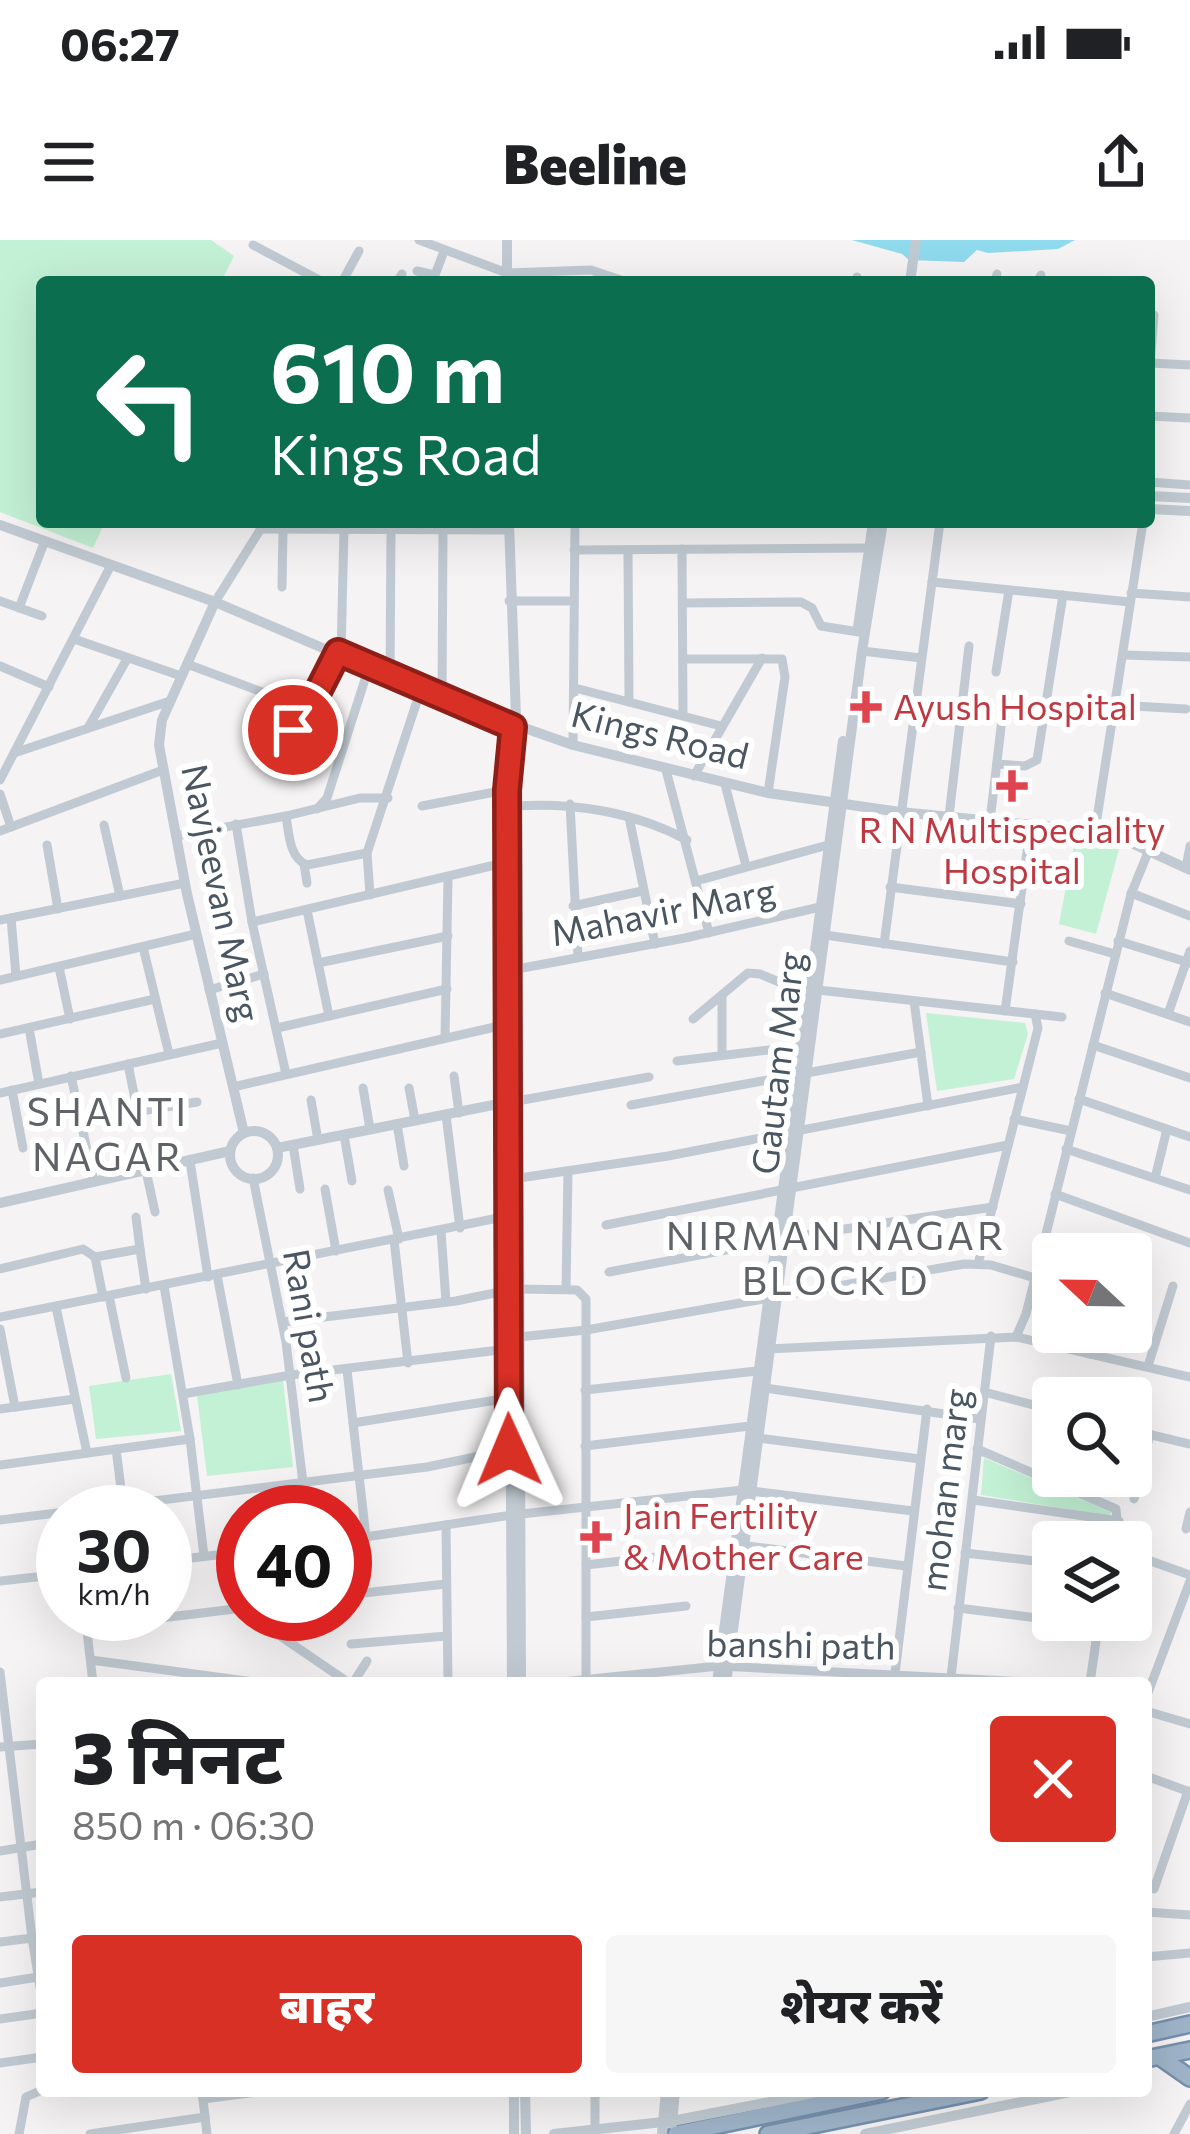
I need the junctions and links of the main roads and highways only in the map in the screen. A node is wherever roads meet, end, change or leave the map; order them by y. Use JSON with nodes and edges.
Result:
{"nodes":[{"id":1,"x":1190,"y":2024,"type":"edge"},
{"id":2,"x":1152,"y":2033,"type":"edge"},
{"id":3,"x":1190,"y":2050,"type":"edge"},
{"id":4,"x":1153,"y":2058,"type":"edge"},
{"id":5,"x":1190,"y":2078,"type":"edge"},
{"id":6,"x":848,"y":2097,"type":"edge"},
{"id":7,"x":951,"y":2097,"type":"edge"},
{"id":8,"x":669,"y":2129,"type":"edge"},
{"id":9,"x":768,"y":2134,"type":"edge"}],
"edges":[{"from":1,"to":2,"type":"highway"},
{"from":3,"to":4,"type":"highway"},
{"from":4,"to":5,"type":"highway"},
{"from":6,"to":8,"type":"highway"},
{"from":7,"to":9,"type":"highway"}]}
